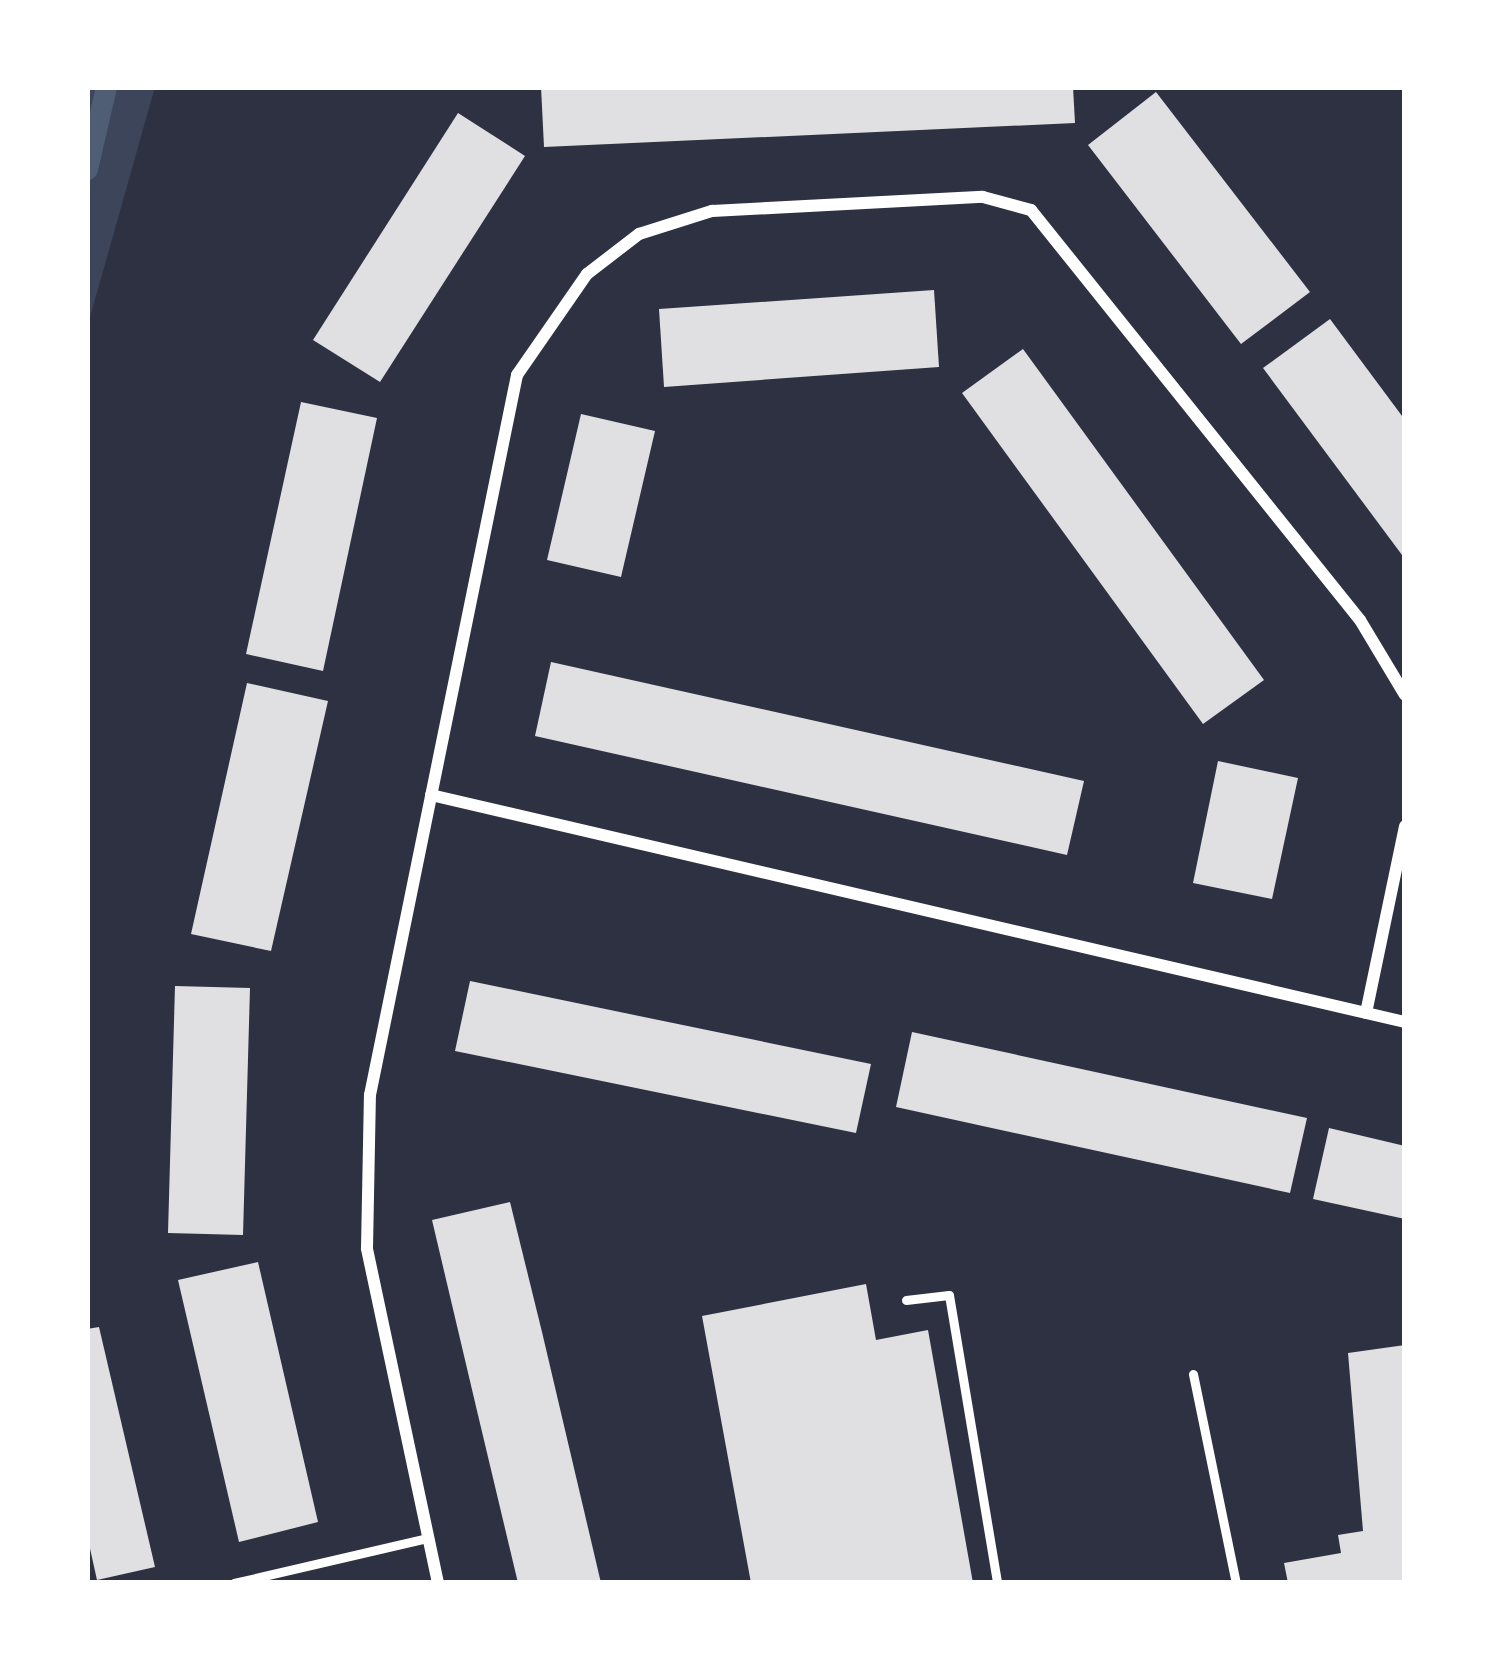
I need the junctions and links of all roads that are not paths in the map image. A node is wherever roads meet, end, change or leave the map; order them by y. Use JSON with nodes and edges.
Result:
{"nodes":[{"id":1,"x":1405,"y":695,"type":"edge"},
{"id":2,"x":431,"y":794,"type":"junction"},
{"id":3,"x":1405,"y":826,"type":"edge"},
{"id":4,"x":1366,"y":1013,"type":"junction"},
{"id":5,"x":1405,"y":1022,"type":"edge"},
{"id":6,"x":906,"y":1300,"type":"dead end"},
{"id":7,"x":1192,"y":1374,"type":"dead end"},
{"id":8,"x":427,"y":1538,"type":"junction"},
{"id":9,"x":233,"y":1583,"type":"edge"},
{"id":10,"x":438,"y":1583,"type":"edge"},
{"id":11,"x":998,"y":1583,"type":"edge"},
{"id":12,"x":1236,"y":1583,"type":"edge"}],
"edges":[{"from":1,"to":2,"type":"street"},
{"from":2,"to":4,"type":"street"},
{"from":2,"to":8,"type":"street"},
{"from":3,"to":4,"type":"street"},
{"from":4,"to":5,"type":"street"},
{"from":6,"to":11,"type":"lane"},
{"from":7,"to":12,"type":"lane"},
{"from":8,"to":9,"type":"lane"},
{"from":8,"to":10,"type":"street"}]}
